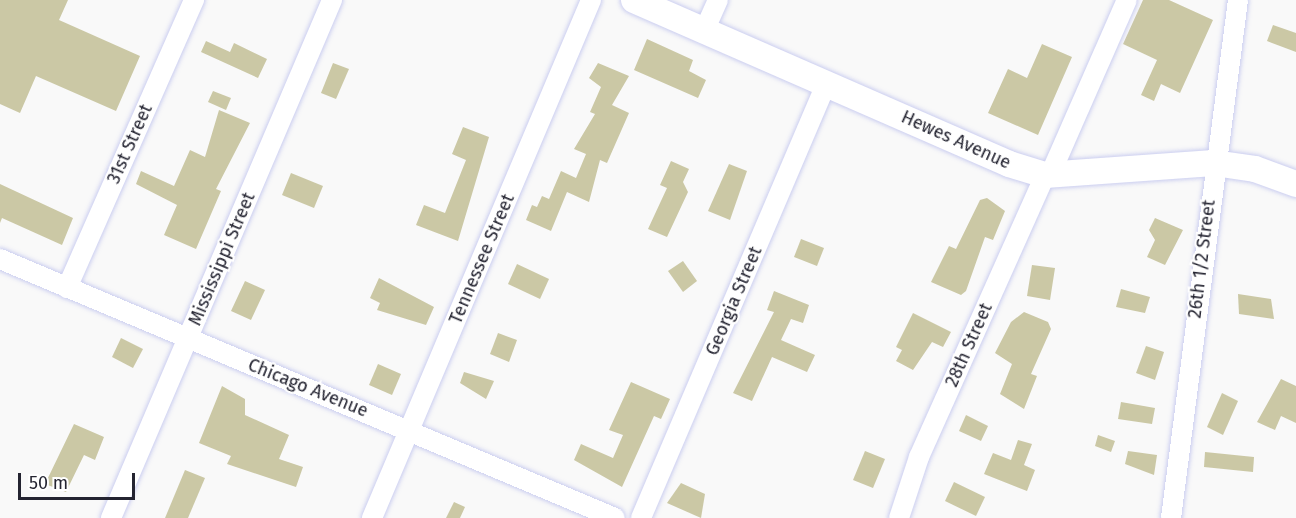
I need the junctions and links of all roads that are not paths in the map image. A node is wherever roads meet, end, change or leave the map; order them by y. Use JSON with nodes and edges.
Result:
{"nodes":[{"id":1,"x":194,"y":0,"type":"edge"},
{"id":2,"x":332,"y":0,"type":"edge"},
{"id":3,"x":591,"y":0,"type":"edge"},
{"id":4,"x":634,"y":0,"type":"edge"},
{"id":5,"x":718,"y":0,"type":"edge"},
{"id":6,"x":1127,"y":0,"type":"edge"},
{"id":7,"x":1238,"y":0,"type":"edge"},
{"id":8,"x":705,"y":29,"type":"junction"},
{"id":9,"x":826,"y":84,"type":"junction"},
{"id":10,"x":1214,"y":163,"type":"junction"},
{"id":11,"x":1047,"y":175,"type":"junction"},
{"id":12,"x":1296,"y":184,"type":"edge"},
{"id":13,"x":0,"y":259,"type":"edge"},
{"id":14,"x":67,"y":288,"type":"junction"},
{"id":15,"x":188,"y":340,"type":"junction"},
{"id":16,"x":411,"y":430,"type":"junction"},
{"id":17,"x":111,"y":518,"type":"edge"},
{"id":18,"x":372,"y":518,"type":"edge"},
{"id":19,"x":615,"y":518,"type":"edge"},
{"id":20,"x":641,"y":518,"type":"edge"},
{"id":21,"x":900,"y":518,"type":"edge"},
{"id":22,"x":1171,"y":518,"type":"edge"}],
"edges":[{"from":1,"to":14,"type":"street","name":"31st Street"},
{"from":2,"to":15,"type":"street","name":"Mississippi Street"},
{"from":3,"to":16,"type":"street","name":"Tennessee Street"},
{"from":4,"to":8,"type":"main road","name":"Hewes Avenue"},
{"from":5,"to":8,"type":"street"},
{"from":6,"to":11,"type":"street","name":"28th Street"},
{"from":7,"to":10,"type":"street","name":"26th 1/2 Street"},
{"from":8,"to":9,"type":"main road","name":"Hewes Avenue"},
{"from":9,"to":11,"type":"main road","name":"Hewes Avenue"},
{"from":9,"to":20,"type":"street","name":"Georgia Street"},
{"from":10,"to":11,"type":"main road","name":"Hewes Avenue"},
{"from":10,"to":12,"type":"main road","name":"Hewes Avenue"},
{"from":10,"to":22,"type":"street","name":"26th 1/2 Street"},
{"from":11,"to":21,"type":"street","name":"28th Street"},
{"from":13,"to":14,"type":"street","name":"Chicago Avenue"},
{"from":14,"to":15,"type":"street","name":"Chicago Avenue"},
{"from":15,"to":16,"type":"street","name":"Chicago Avenue"},
{"from":15,"to":17,"type":"street","name":"Mississippi Street"},
{"from":16,"to":18,"type":"street","name":"Tennessee Street"},
{"from":16,"to":19,"type":"street","name":"Chicago Avenue"}]}
